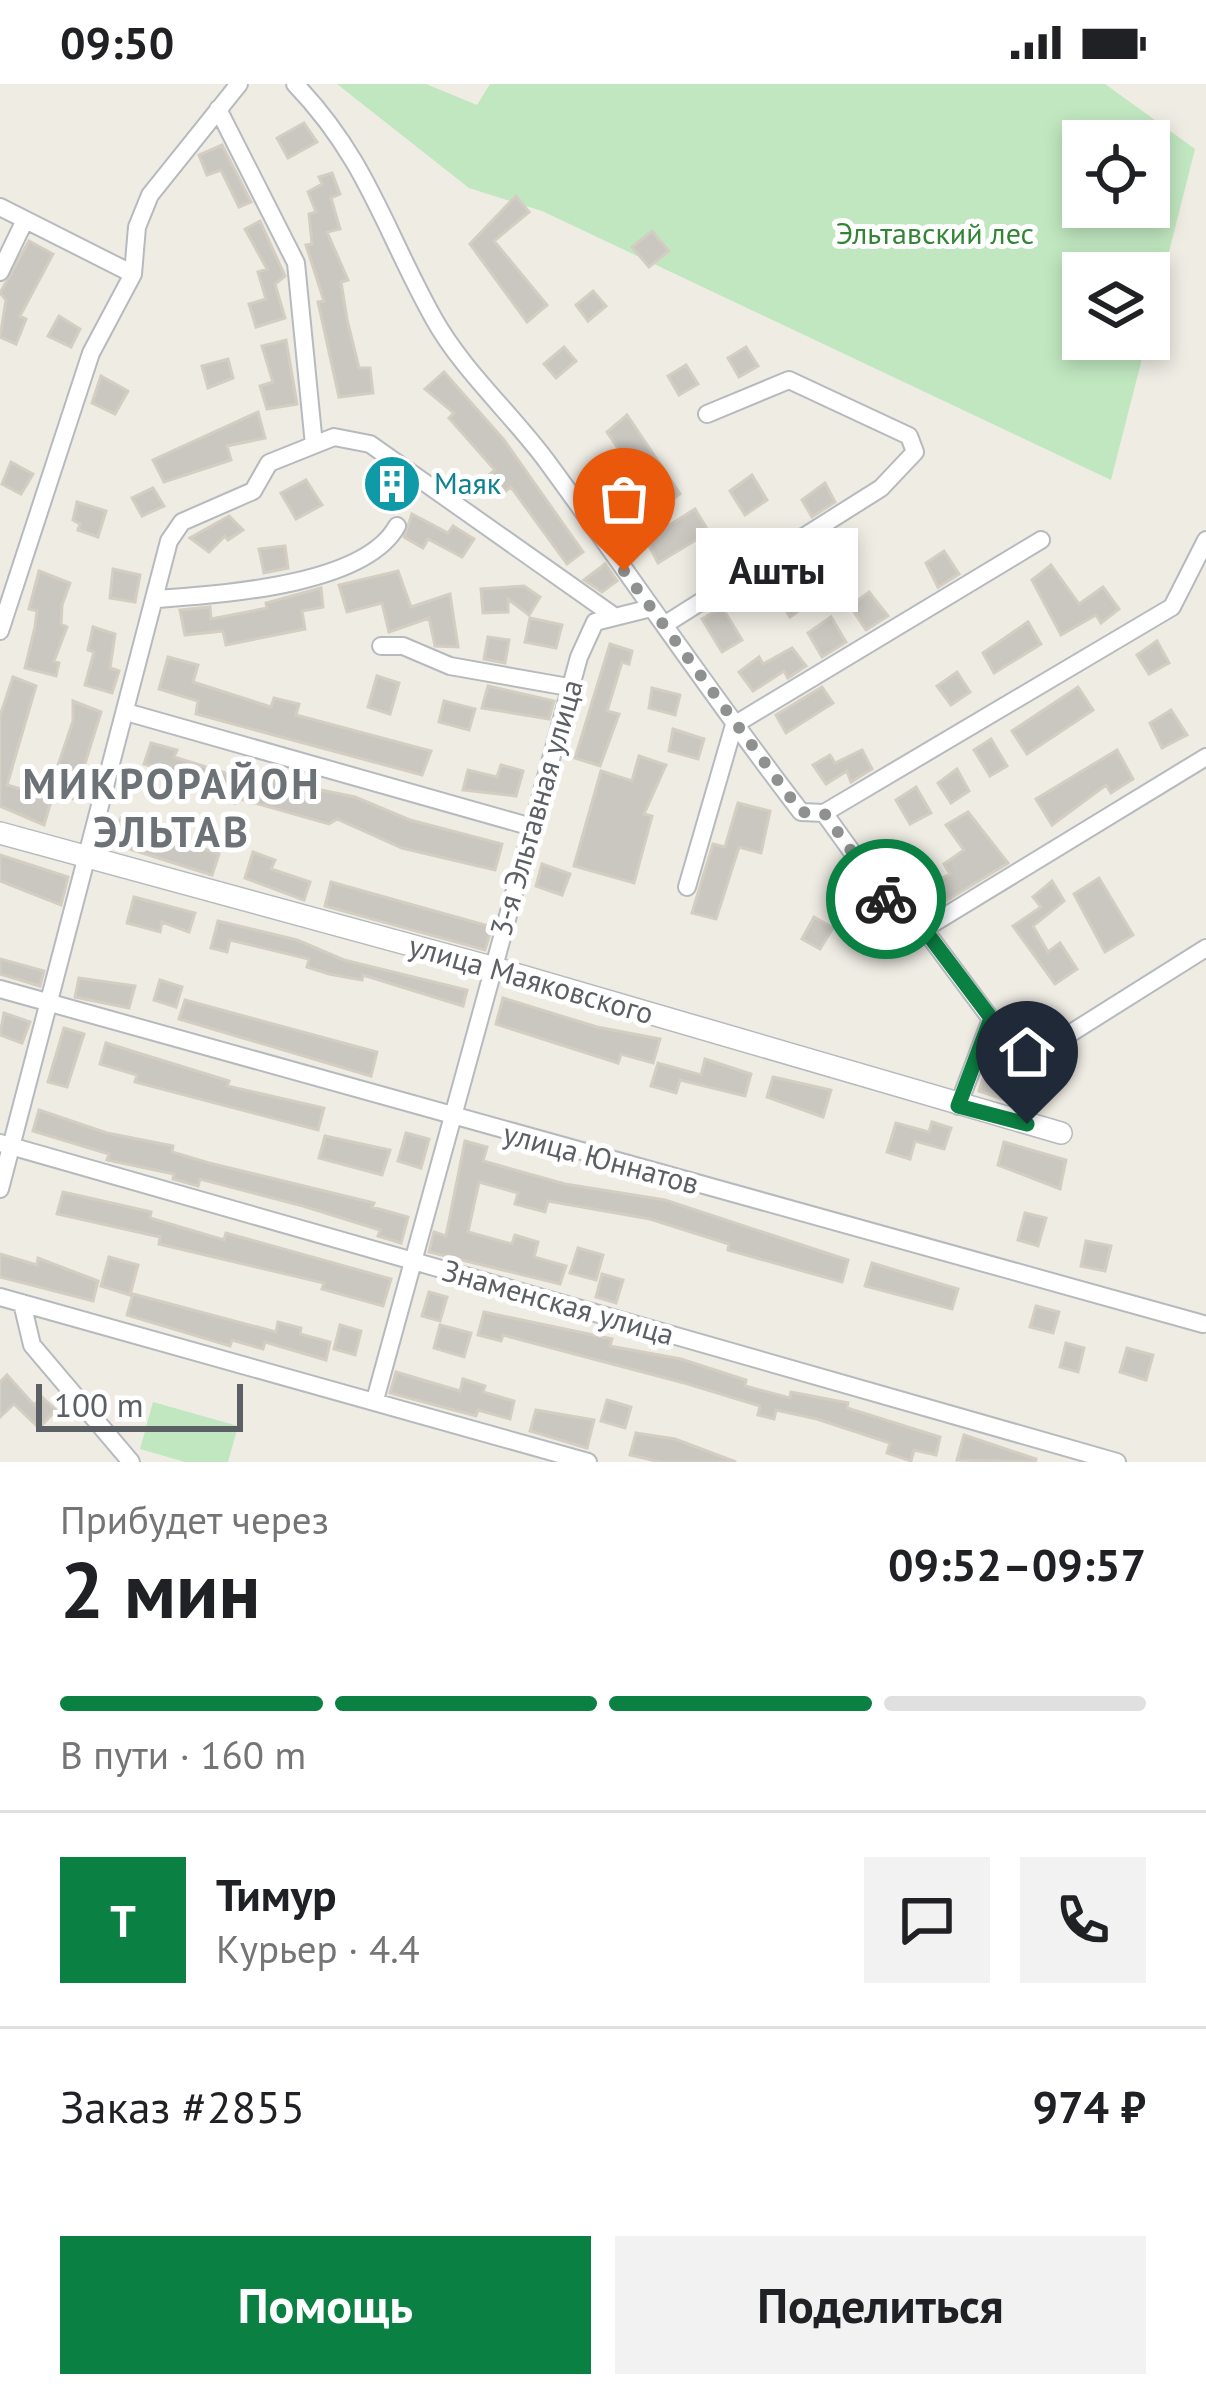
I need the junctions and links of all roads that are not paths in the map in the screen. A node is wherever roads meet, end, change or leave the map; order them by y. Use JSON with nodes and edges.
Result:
{"nodes":[{"id":1,"x":239,"y":84,"type":"edge"},
{"id":2,"x":295,"y":84,"type":"edge"},
{"id":3,"x":218,"y":109,"type":"junction"},
{"id":4,"x":0,"y":207,"type":"edge"},
{"id":5,"x":25,"y":220,"type":"junction"},
{"id":6,"x":0,"y":272,"type":"edge"},
{"id":7,"x":133,"y":274,"type":"junction"},
{"id":8,"x":707,"y":415,"type":"dead end"},
{"id":9,"x":314,"y":445,"type":"junction"},
{"id":10,"x":397,"y":526,"type":"dead end"},
{"id":11,"x":1041,"y":540,"type":"dead end"},
{"id":12,"x":1206,"y":540,"type":"edge"},
{"id":13,"x":158,"y":599,"type":"junction"},
{"id":14,"x":651,"y":608,"type":"junction"},
{"id":15,"x":611,"y":614,"type":"junction"},
{"id":16,"x":664,"y":626,"type":"junction"},
{"id":17,"x":0,"y":631,"type":"edge"},
{"id":18,"x":381,"y":646,"type":"dead end"},
{"id":19,"x":574,"y":688,"type":"junction"},
{"id":20,"x":126,"y":712,"type":"junction"},
{"id":21,"x":734,"y":725,"type":"junction"},
{"id":22,"x":1206,"y":757,"type":"edge"},
{"id":23,"x":824,"y":813,"type":"junction"},
{"id":24,"x":532,"y":827,"type":"junction"},
{"id":25,"x":0,"y":833,"type":"edge"},
{"id":26,"x":84,"y":857,"type":"junction"},
{"id":27,"x":686,"y":887,"type":"dead end"},
{"id":28,"x":924,"y":929,"type":"junction"},
{"id":29,"x":1206,"y":948,"type":"edge"},
{"id":30,"x":491,"y":967,"type":"junction"},
{"id":31,"x":0,"y":989,"type":"edge"},
{"id":32,"x":49,"y":1003,"type":"junction"},
{"id":33,"x":991,"y":1018,"type":"junction"},
{"id":34,"x":958,"y":1106,"type":"junction"},
{"id":35,"x":452,"y":1118,"type":"junction"},
{"id":36,"x":1061,"y":1133,"type":"dead end"},
{"id":37,"x":6,"y":1145,"type":"edge"},
{"id":38,"x":0,"y":1189,"type":"edge"},
{"id":39,"x":412,"y":1262,"type":"junction"},
{"id":40,"x":0,"y":1297,"type":"edge"},
{"id":41,"x":22,"y":1303,"type":"junction"},
{"id":42,"x":1203,"y":1324,"type":"dead end"},
{"id":43,"x":375,"y":1400,"type":"junction"},
{"id":44,"x":566,"y":1459,"type":"edge"},
{"id":45,"x":131,"y":1462,"type":"edge"},
{"id":46,"x":588,"y":1462,"type":"edge"},
{"id":47,"x":1117,"y":1462,"type":"edge"}],
"edges":[{"from":1,"to":3,"type":"street"},
{"from":2,"to":14,"type":"street"},
{"from":3,"to":7,"type":"street"},
{"from":3,"to":9,"type":"street"},
{"from":4,"to":5,"type":"street"},
{"from":5,"to":6,"type":"street"},
{"from":5,"to":7,"type":"street"},
{"from":7,"to":17,"type":"street"},
{"from":8,"to":16,"type":"street"},
{"from":9,"to":13,"type":"street"},
{"from":9,"to":15,"type":"street"},
{"from":10,"to":13,"type":"street"},
{"from":11,"to":21,"type":"street"},
{"from":12,"to":23,"type":"street"},
{"from":13,"to":20,"type":"street"},
{"from":14,"to":15,"type":"street"},
{"from":14,"to":16,"type":"street"},
{"from":15,"to":19,"type":"street","name":"3-я Эльтавная улица"},
{"from":16,"to":21,"type":"street"},
{"from":18,"to":19,"type":"street"},
{"from":19,"to":24,"type":"street","name":"3-я Эльтавная улица"},
{"from":20,"to":24,"type":"street"},
{"from":20,"to":26,"type":"street"},
{"from":21,"to":23,"type":"street"},
{"from":21,"to":27,"type":"street"},
{"from":22,"to":28,"type":"street"},
{"from":23,"to":28,"type":"street"},
{"from":24,"to":30,"type":"street","name":"3-я Эльтавная улица"},
{"from":25,"to":26,"type":"street","name":"улица Маяковского"},
{"from":26,"to":30,"type":"street","name":"улица Маяковского"},
{"from":26,"to":32,"type":"street"},
{"from":28,"to":33,"type":"street"},
{"from":29,"to":33,"type":"street"},
{"from":30,"to":34,"type":"street","name":"улица Маяковского"},
{"from":30,"to":35,"type":"street","name":"3-я Эльтавная улица"},
{"from":31,"to":32,"type":"street","name":"улица Юннатов"},
{"from":32,"to":35,"type":"street","name":"улица Юннатов"},
{"from":32,"to":37,"type":"street"},
{"from":33,"to":34,"type":"street"},
{"from":34,"to":36,"type":"street","name":"улица Маяковского"},
{"from":35,"to":39,"type":"street","name":"3-я Эльтавная улица"},
{"from":35,"to":42,"type":"street","name":"улица Юннатов"},
{"from":37,"to":38,"type":"street"},
{"from":37,"to":39,"type":"street","name":"Знаменская улица"},
{"from":39,"to":43,"type":"street","name":"3-я Эльтавная улица"},
{"from":39,"to":47,"type":"street","name":"Знаменская улица"},
{"from":40,"to":41,"type":"street"},
{"from":41,"to":43,"type":"street"},
{"from":41,"to":45,"type":"street"},
{"from":43,"to":44,"type":"street"},
{"from":44,"to":46,"type":"street"}]}
